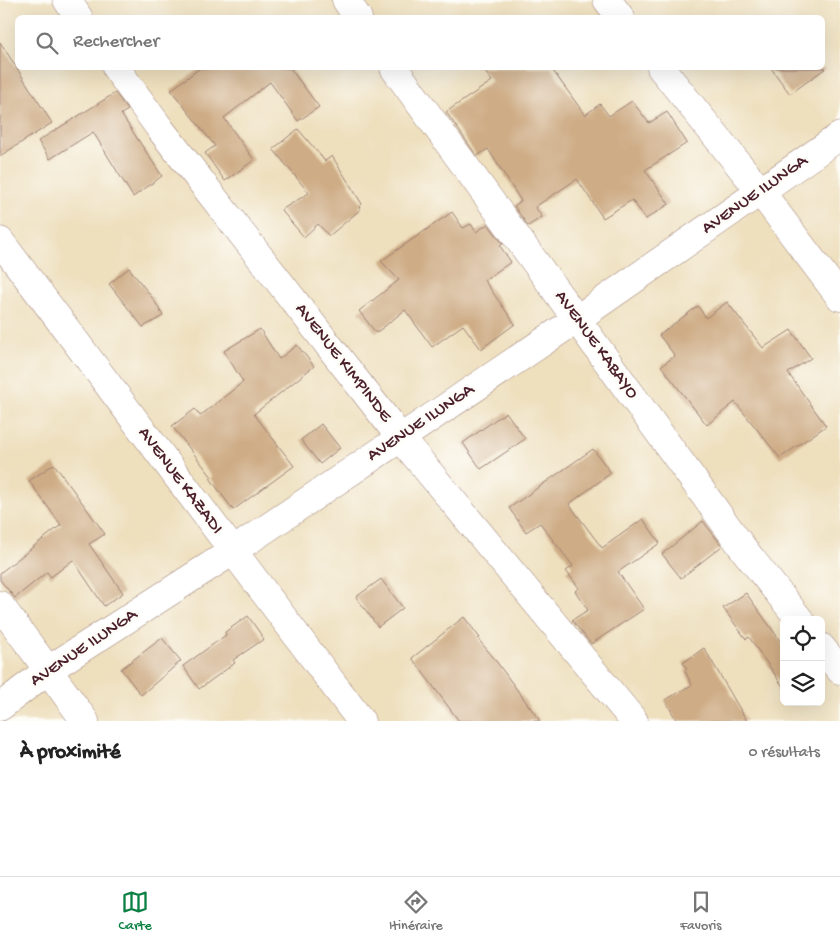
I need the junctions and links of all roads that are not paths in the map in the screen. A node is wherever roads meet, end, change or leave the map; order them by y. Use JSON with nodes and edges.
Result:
{"nodes":[{"id":1,"x":66,"y":0,"type":"edge"},
{"id":2,"x":346,"y":0,"type":"edge"},
{"id":3,"x":607,"y":0,"type":"edge"},
{"id":4,"x":77,"y":15,"type":"edge"},
{"id":5,"x":356,"y":15,"type":"edge"},
{"id":6,"x":619,"y":15,"type":"edge"},
{"id":7,"x":117,"y":70,"type":"edge"},
{"id":8,"x":395,"y":70,"type":"edge"},
{"id":9,"x":664,"y":70,"type":"edge"},
{"id":10,"x":840,"y":136,"type":"edge"},
{"id":11,"x":760,"y":191,"type":"junction"},
{"id":12,"x":0,"y":241,"type":"edge"},
{"id":13,"x":840,"y":297,"type":"edge"},
{"id":14,"x":577,"y":319,"type":"junction"},
{"id":15,"x":400,"y":437,"type":"junction"},
{"id":16,"x":233,"y":551,"type":"junction"},
{"id":17,"x":0,"y":605,"type":"edge"},
{"id":18,"x":797,"y":616,"type":"edge"},
{"id":19,"x":825,"y":651,"type":"edge"},
{"id":20,"x":48,"y":670,"type":"junction"},
{"id":21,"x":840,"y":670,"type":"edge"},
{"id":22,"x":0,"y":706,"type":"edge"},
{"id":23,"x":84,"y":721,"type":"edge"},
{"id":24,"x":361,"y":721,"type":"edge"},
{"id":25,"x":634,"y":721,"type":"edge"}],
"edges":[{"from":1,"to":4,"type":"street"},
{"from":2,"to":5,"type":"street"},
{"from":3,"to":6,"type":"street"},
{"from":7,"to":15,"type":"street","name":"AVENUE KIMPINDE"},
{"from":8,"to":14,"type":"street","name":"AVENUE KABAYO"},
{"from":9,"to":11,"type":"street"},
{"from":10,"to":11,"type":"street","name":"AVENUE ILUNGA"},
{"from":11,"to":13,"type":"street"},
{"from":11,"to":14,"type":"street","name":"AVENUE ILUNGA"},
{"from":12,"to":16,"type":"street","name":"AVENUE KAZADI"},
{"from":14,"to":15,"type":"street","name":"AVENUE ILUNGA"},
{"from":14,"to":18,"type":"street","name":"AVENUE KABAYO"},
{"from":15,"to":16,"type":"street","name":"AVENUE ILUNGA"},
{"from":15,"to":25,"type":"street","name":"AVENUE KIMPINDE"},
{"from":16,"to":20,"type":"street","name":"AVENUE ILUNGA"},
{"from":16,"to":24,"type":"street","name":"AVENUE KAZADI"},
{"from":17,"to":20,"type":"street"},
{"from":19,"to":21,"type":"street"},
{"from":20,"to":22,"type":"street","name":"AVENUE ILUNGA"},
{"from":20,"to":23,"type":"street"}]}
